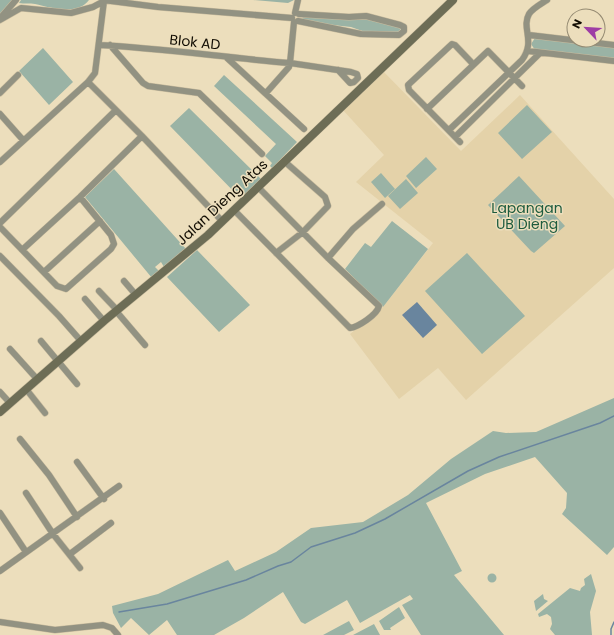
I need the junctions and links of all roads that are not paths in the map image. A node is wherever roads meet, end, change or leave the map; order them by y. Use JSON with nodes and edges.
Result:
{"nodes":[{"id":1,"x":104,"y":0,"type":"edge"},
{"id":2,"x":298,"y":0,"type":"edge"},
{"id":3,"x":453,"y":0,"type":"edge"},
{"id":4,"x":547,"y":0,"type":"edge"},
{"id":5,"x":16,"y":1,"type":"edge"},
{"id":6,"x":22,"y":8,"type":"junction"},
{"id":7,"x":296,"y":18,"type":"junction"},
{"id":8,"x":0,"y":20,"type":"edge"},
{"id":9,"x":529,"y":35,"type":"junction"},
{"id":10,"x":99,"y":45,"type":"junction"},
{"id":11,"x":110,"y":45,"type":"junction"},
{"id":12,"x":614,"y":45,"type":"edge"},
{"id":13,"x":528,"y":51,"type":"junction"},
{"id":14,"x":540,"y":53,"type":"junction"},
{"id":15,"x":227,"y":58,"type":"junction"},
{"id":16,"x":290,"y":60,"type":"junction"},
{"id":17,"x":614,"y":61,"type":"edge"},
{"id":18,"x":473,"y":64,"type":"junction"},
{"id":19,"x":338,"y":70,"type":"dead end"},
{"id":20,"x":508,"y":72,"type":"junction"},
{"id":21,"x":18,"y":75,"type":"dead end"},
{"id":22,"x":514,"y":78,"type":"junction"},
{"id":23,"x":88,"y":82,"type":"junction"},
{"id":24,"x":522,"y":86,"type":"dead end"},
{"id":25,"x":0,"y":93,"type":"edge"},
{"id":26,"x":266,"y":93,"type":"junction"},
{"id":27,"x":427,"y":109,"type":"junction"},
{"id":28,"x":116,"y":110,"type":"junction"},
{"id":29,"x":0,"y":114,"type":"edge"},
{"id":30,"x":304,"y":130,"type":"dead end"},
{"id":31,"x":449,"y":130,"type":"junction"},
{"id":32,"x":142,"y":136,"type":"junction"},
{"id":33,"x":23,"y":140,"type":"junction"},
{"id":34,"x":262,"y":154,"type":"dead end"},
{"id":35,"x":284,"y":161,"type":"junction"},
{"id":36,"x":0,"y":162,"type":"edge"},
{"id":37,"x":258,"y":187,"type":"junction"},
{"id":38,"x":80,"y":197,"type":"junction"},
{"id":39,"x":382,"y":204,"type":"dead end"},
{"id":40,"x":234,"y":210,"type":"junction"},
{"id":41,"x":100,"y":221,"type":"junction"},
{"id":42,"x":222,"y":221,"type":"junction"},
{"id":43,"x":0,"y":223,"type":"edge"},
{"id":44,"x":0,"y":227,"type":"edge"},
{"id":45,"x":303,"y":232,"type":"junction"},
{"id":46,"x":22,"y":250,"type":"junction"},
{"id":47,"x":276,"y":253,"type":"junction"},
{"id":48,"x":0,"y":256,"type":"edge"},
{"id":49,"x":328,"y":258,"type":"junction"},
{"id":50,"x":44,"y":272,"type":"junction"},
{"id":51,"x":124,"y":281,"type":"dead end"},
{"id":52,"x":99,"y":291,"type":"dead end"},
{"id":53,"x":136,"y":295,"type":"junction"},
{"id":54,"x":85,"y":299,"type":"dead end"},
{"id":55,"x":116,"y":311,"type":"junction"},
{"id":56,"x":104,"y":321,"type":"junction"},
{"id":57,"x":81,"y":341,"type":"junction"},
{"id":58,"x":41,"y":342,"type":"dead end"},
{"id":59,"x":145,"y":345,"type":"dead end"},
{"id":60,"x":10,"y":349,"type":"dead end"},
{"id":61,"x":57,"y":362,"type":"junction"},
{"id":62,"x":37,"y":379,"type":"junction"},
{"id":63,"x":77,"y":384,"type":"dead end"},
{"id":64,"x":26,"y":389,"type":"junction"},
{"id":65,"x":0,"y":392,"type":"edge"},
{"id":66,"x":10,"y":403,"type":"junction"},
{"id":67,"x":0,"y":412,"type":"edge"},
{"id":68,"x":45,"y":413,"type":"dead end"},
{"id":69,"x":20,"y":439,"type":"dead end"},
{"id":70,"x":77,"y":462,"type":"dead end"},
{"id":71,"x":119,"y":486,"type":"dead end"},
{"id":72,"x":26,"y":494,"type":"dead end"},
{"id":73,"x":104,"y":498,"type":"junction"},
{"id":74,"x":0,"y":513,"type":"edge"},
{"id":75,"x":77,"y":517,"type":"junction"},
{"id":76,"x":111,"y":523,"type":"dead end"},
{"id":77,"x":53,"y":534,"type":"junction"},
{"id":78,"x":26,"y":552,"type":"junction"},
{"id":79,"x":70,"y":554,"type":"junction"},
{"id":80,"x":80,"y":568,"type":"dead end"},
{"id":81,"x":0,"y":571,"type":"edge"},
{"id":82,"x":0,"y":622,"type":"edge"},
{"id":83,"x":72,"y":632,"type":"edge"},
{"id":84,"x":118,"y":635,"type":"edge"}],
"edges":[{"from":1,"to":6,"type":"street"},
{"from":1,"to":7,"type":"street"},
{"from":1,"to":10,"type":"street"},
{"from":2,"to":7,"type":"street"},
{"from":3,"to":35,"type":"street","name":"Jalan Dieng Atas"},
{"from":4,"to":9,"type":"street"},
{"from":5,"to":6,"type":"street"},
{"from":5,"to":8,"type":"street"},
{"from":6,"to":8,"type":"street"},
{"from":7,"to":7,"type":"street"},
{"from":7,"to":16,"type":"street"},
{"from":9,"to":12,"type":"street"},
{"from":9,"to":13,"type":"street"},
{"from":10,"to":11,"type":"street","name":"Blok AD"},
{"from":10,"to":23,"type":"street"},
{"from":11,"to":15,"type":"street","name":"Blok AD"},
{"from":11,"to":34,"type":"street"},
{"from":13,"to":14,"type":"street"},
{"from":13,"to":20,"type":"street"},
{"from":14,"to":17,"type":"street"},
{"from":14,"to":22,"type":"street"},
{"from":15,"to":16,"type":"street","name":"Blok AD"},
{"from":15,"to":26,"type":"street","name":"Blok AD"},
{"from":16,"to":19,"type":"street","name":"Blok AD"},
{"from":16,"to":26,"type":"street"},
{"from":18,"to":20,"type":"street"},
{"from":18,"to":27,"type":"street"},
{"from":18,"to":27,"type":"street"},
{"from":20,"to":22,"type":"street"},
{"from":20,"to":31,"type":"street"},
{"from":21,"to":25,"type":"street"},
{"from":22,"to":24,"type":"street"},
{"from":22,"to":31,"type":"street"},
{"from":23,"to":28,"type":"street"},
{"from":23,"to":33,"type":"street"},
{"from":26,"to":30,"type":"street","name":"Blok AD"},
{"from":27,"to":31,"type":"street"},
{"from":28,"to":32,"type":"street"},
{"from":28,"to":43,"type":"street"},
{"from":29,"to":33,"type":"street"},
{"from":32,"to":38,"type":"street"},
{"from":32,"to":42,"type":"street"},
{"from":33,"to":36,"type":"street"},
{"from":35,"to":37,"type":"street","name":"Jalan Dieng Atas"},
{"from":35,"to":45,"type":"street"},
{"from":37,"to":40,"type":"street","name":"Jalan Dieng Atas"},
{"from":37,"to":45,"type":"street"},
{"from":38,"to":41,"type":"street"},
{"from":38,"to":46,"type":"street"},
{"from":39,"to":49,"type":"street"},
{"from":40,"to":42,"type":"street","name":"Jalan Dieng Atas"},
{"from":40,"to":47,"type":"street"},
{"from":41,"to":50,"type":"street"},
{"from":41,"to":50,"type":"street"},
{"from":42,"to":53,"type":"street","name":"Jalan Dieng Atas"},
{"from":44,"to":46,"type":"street"},
{"from":45,"to":47,"type":"street"},
{"from":45,"to":49,"type":"street"},
{"from":46,"to":50,"type":"street"},
{"from":47,"to":49,"type":"street"},
{"from":48,"to":57,"type":"street"},
{"from":51,"to":53,"type":"street"},
{"from":52,"to":55,"type":"street"},
{"from":53,"to":55,"type":"street","name":"Jalan Dieng Atas"},
{"from":54,"to":56,"type":"street"},
{"from":55,"to":56,"type":"street","name":"Jalan Dieng Atas"},
{"from":55,"to":59,"type":"street"},
{"from":56,"to":57,"type":"street","name":"Jalan Dieng Atas"},
{"from":57,"to":61,"type":"street","name":"Jalan Dieng Atas"},
{"from":58,"to":61,"type":"street"},
{"from":60,"to":62,"type":"street"},
{"from":61,"to":62,"type":"street","name":"Jalan Dieng Atas"},
{"from":61,"to":63,"type":"street"},
{"from":62,"to":64,"type":"street","name":"Jalan Dieng Atas"},
{"from":64,"to":66,"type":"street","name":"Jalan Dieng Atas"},
{"from":64,"to":68,"type":"street"},
{"from":65,"to":66,"type":"street"},
{"from":66,"to":67,"type":"street","name":"Jalan Dieng Atas"},
{"from":69,"to":75,"type":"street"},
{"from":70,"to":73,"type":"street"},
{"from":71,"to":73,"type":"street"},
{"from":72,"to":77,"type":"street"},
{"from":73,"to":75,"type":"street"},
{"from":74,"to":78,"type":"street"},
{"from":75,"to":77,"type":"street"},
{"from":76,"to":79,"type":"street"},
{"from":77,"to":78,"type":"street"},
{"from":77,"to":79,"type":"street"},
{"from":78,"to":81,"type":"street"},
{"from":79,"to":80,"type":"street"},
{"from":82,"to":83,"type":"street"},
{"from":83,"to":84,"type":"street"}]}
